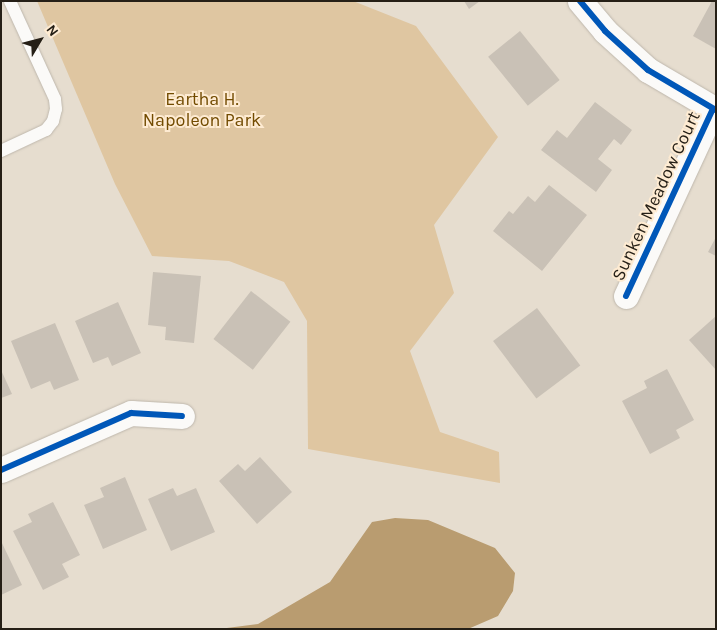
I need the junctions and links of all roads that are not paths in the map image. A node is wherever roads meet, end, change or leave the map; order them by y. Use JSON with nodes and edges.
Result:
{"nodes":[{"id":1,"x":10,"y":1,"type":"edge"},
{"id":2,"x":580,"y":1,"type":"edge"},
{"id":3,"x":715,"y":109,"type":"edge"},
{"id":4,"x":1,"y":151,"type":"edge"},
{"id":5,"x":626,"y":296,"type":"dead end"},
{"id":6,"x":182,"y":416,"type":"dead end"},
{"id":7,"x":1,"y":470,"type":"edge"}],
"edges":[{"from":1,"to":4,"type":"lane"},
{"from":2,"to":3,"type":"street"},
{"from":3,"to":5,"type":"street","name":"Sunken Meadow Court"},
{"from":6,"to":7,"type":"street"}]}
